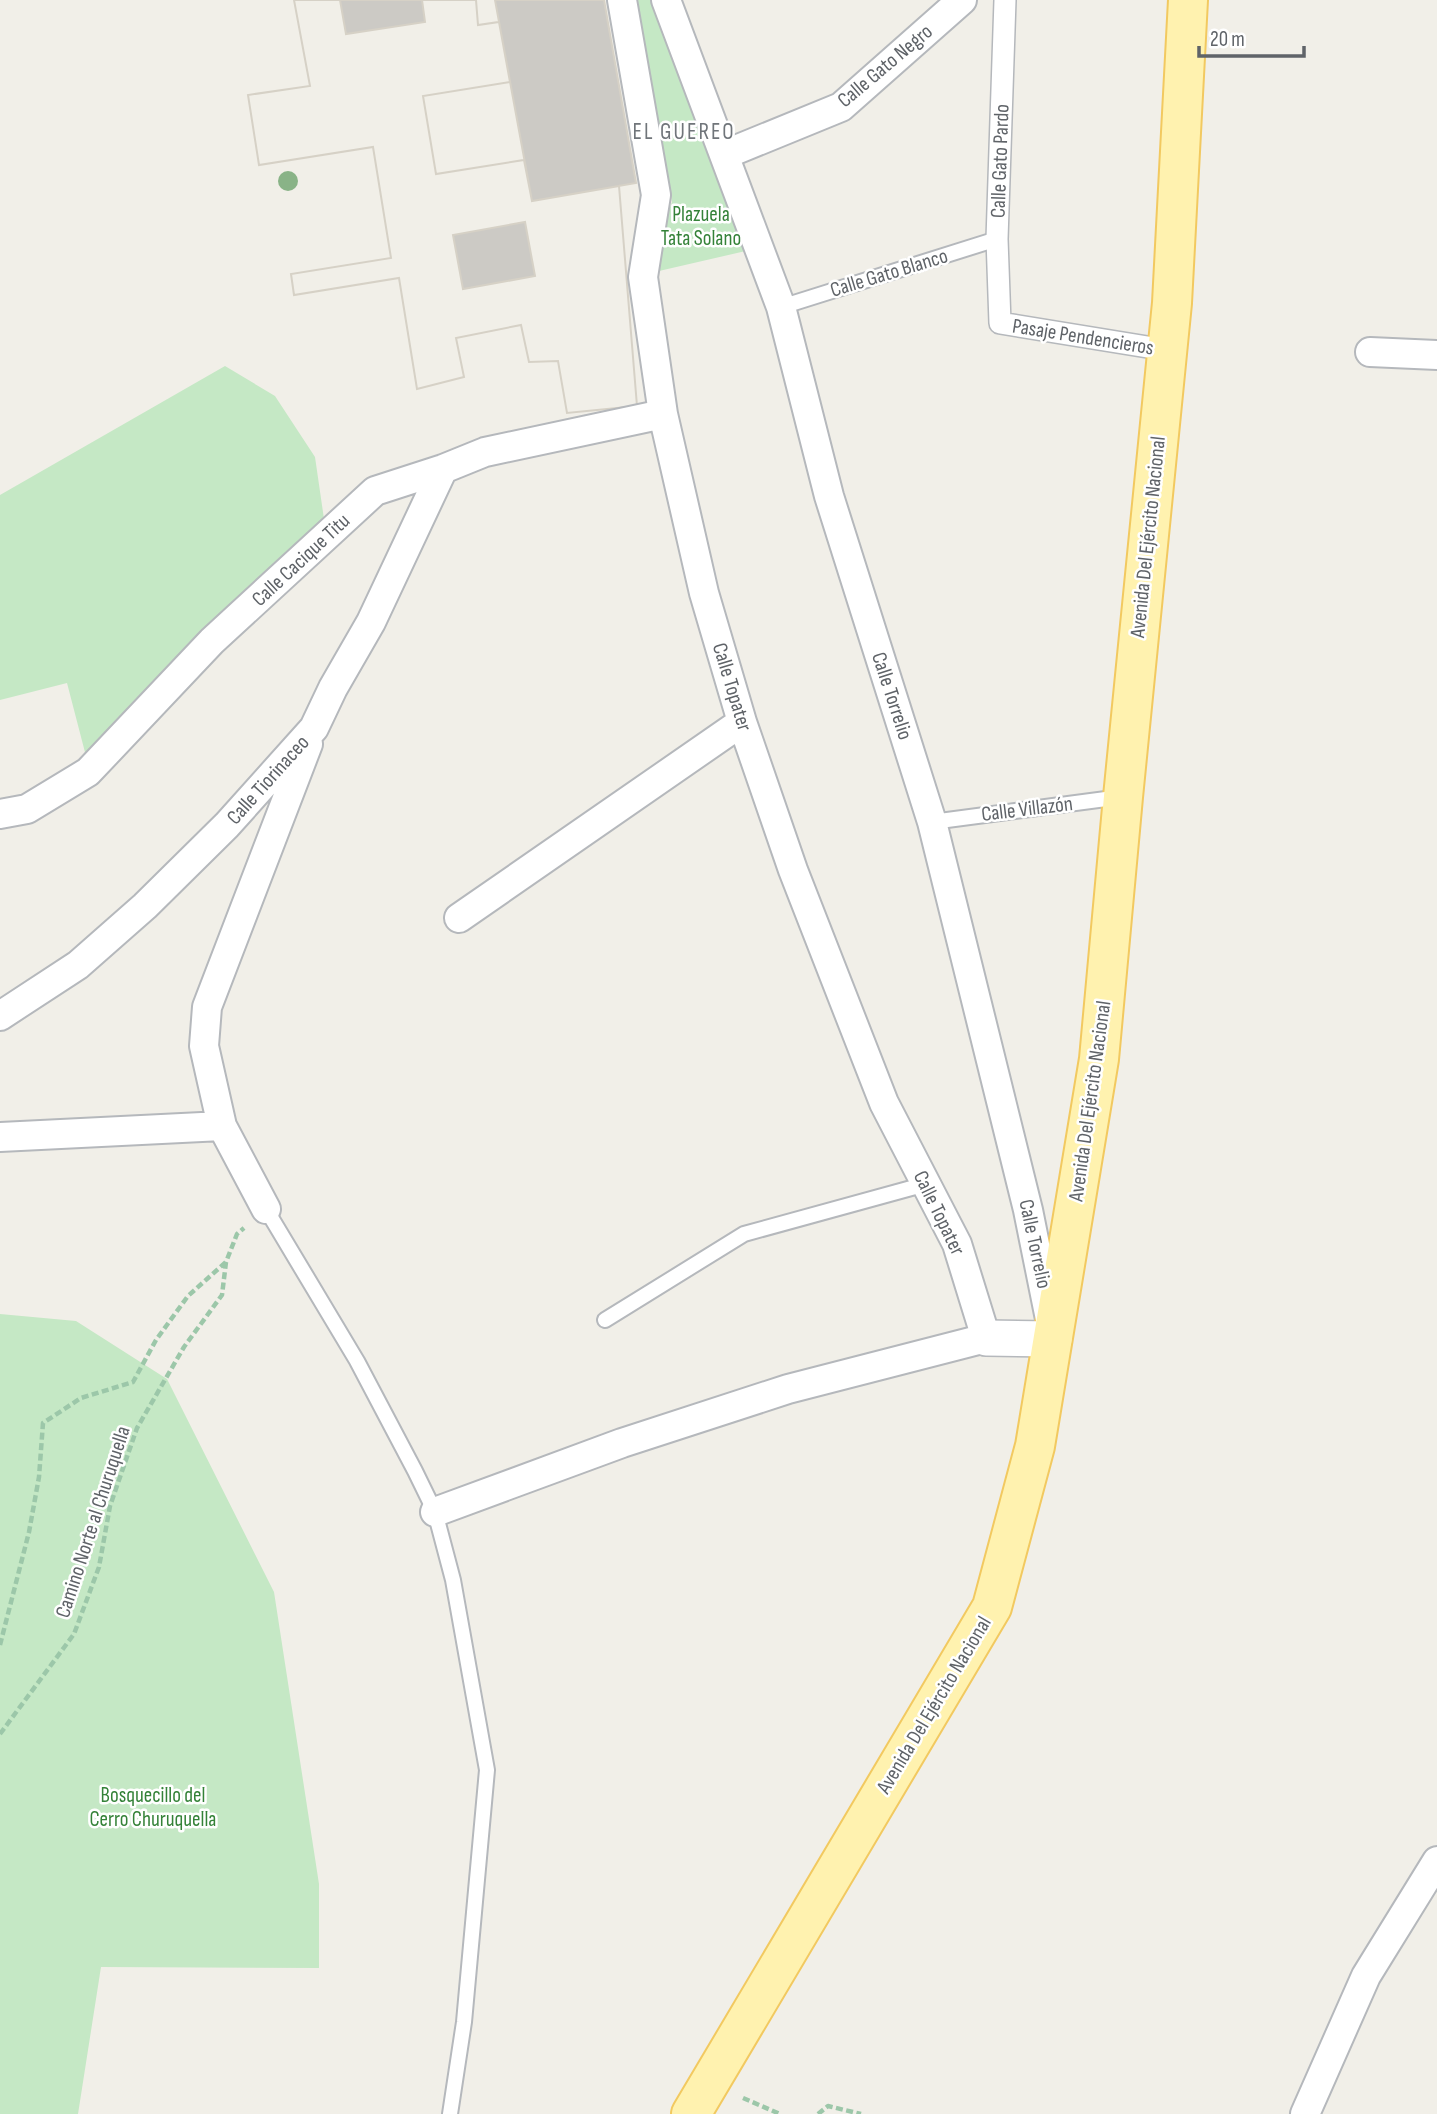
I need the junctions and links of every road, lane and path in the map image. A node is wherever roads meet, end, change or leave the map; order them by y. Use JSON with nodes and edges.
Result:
{"nodes":[{"id":1,"x":622,"y":0,"type":"edge"},
{"id":2,"x":666,"y":0,"type":"edge"},
{"id":3,"x":962,"y":0,"type":"edge"},
{"id":4,"x":1005,"y":0,"type":"edge"},
{"id":5,"x":1188,"y":0,"type":"edge"},
{"id":6,"x":726,"y":154,"type":"junction"},
{"id":7,"x":997,"y":239,"type":"junction"},
{"id":8,"x":781,"y":307,"type":"junction"},
{"id":9,"x":1000,"y":323,"type":"joint"},
{"id":10,"x":1166,"y":351,"type":"junction"},
{"id":11,"x":1370,"y":352,"type":"dead end"},
{"id":12,"x":1437,"y":355,"type":"edge"},
{"id":13,"x":663,"y":414,"type":"junction"},
{"id":14,"x":443,"y":469,"type":"junction"},
{"id":15,"x":742,"y":722,"type":"junction"},
{"id":16,"x":314,"y":728,"type":"junction"},
{"id":17,"x":1122,"y":797,"type":"junction"},
{"id":18,"x":0,"y":814,"type":"edge"},
{"id":19,"x":932,"y":822,"type":"junction"},
{"id":20,"x":459,"y":918,"type":"dead end"},
{"id":21,"x":0,"y":1016,"type":"edge"},
{"id":22,"x":222,"y":1126,"type":"junction"},
{"id":23,"x":0,"y":1137,"type":"edge"},
{"id":24,"x":926,"y":1184,"type":"junction"},
{"id":25,"x":266,"y":1209,"type":"junction"},
{"id":26,"x":226,"y":1262,"type":"junction"},
{"id":27,"x":604,"y":1320,"type":"dead end"},
{"id":28,"x":986,"y":1338,"type":"junction"},
{"id":29,"x":1054,"y":1339,"type":"junction"},
{"id":30,"x":435,"y":1512,"type":"junction"},
{"id":31,"x":0,"y":1646,"type":"edge"},
{"id":32,"x":0,"y":1734,"type":"edge"},
{"id":33,"x":1437,"y":1861,"type":"edge"},
{"id":34,"x":450,"y":2114,"type":"edge"},
{"id":35,"x":691,"y":2114,"type":"edge"},
{"id":36,"x":818,"y":2114,"type":"edge"},
{"id":37,"x":861,"y":2114,"type":"edge"},
{"id":38,"x":1304,"y":2114,"type":"edge"}],
"edges":[{"from":1,"to":13,"type":"street","name":"Calle Topater"},
{"from":2,"to":6,"type":"street","name":"Calle Torrelio"},
{"from":3,"to":6,"type":"street","name":"Calle Gato Negro"},
{"from":4,"to":7,"type":"street","name":"Calle Gato Pardo"},
{"from":5,"to":10,"type":"main road","name":"Avenida Del Ejército Nacional"},
{"from":6,"to":8,"type":"street","name":"Calle Torrelio"},
{"from":7,"to":8,"type":"lane","name":"Calle Gato Blanco"},
{"from":7,"to":9,"type":"street","name":"Calle Gato Pardo"},
{"from":8,"to":19,"type":"street","name":"Calle Torrelio"},
{"from":9,"to":10,"type":"street","name":"Pasaje Pendencieros"},
{"from":10,"to":17,"type":"main road","name":"Avenida Del Ejército Nacional"},
{"from":11,"to":12,"type":"street"},
{"from":13,"to":14,"type":"street","name":"Calle Cacique Titu"},
{"from":13,"to":15,"type":"street","name":"Calle Topater"},
{"from":14,"to":16,"type":"street","name":"Calle Tiorinaceo"},
{"from":14,"to":18,"type":"street","name":"Calle Cacique Titu"},
{"from":15,"to":20,"type":"street"},
{"from":15,"to":24,"type":"street","name":"Calle Topater"},
{"from":16,"to":21,"type":"street","name":"Calle Tiorinaceo"},
{"from":16,"to":22,"type":"street"},
{"from":17,"to":19,"type":"lane","name":"Calle Villazón"},
{"from":17,"to":29,"type":"main road","name":"Avenida Del Ejército Nacional"},
{"from":19,"to":29,"type":"street","name":"Calle Torrelio"},
{"from":22,"to":23,"type":"street"},
{"from":22,"to":25,"type":"street"},
{"from":24,"to":27,"type":"lane"},
{"from":24,"to":28,"type":"street","name":"Calle Topater"},
{"from":25,"to":26,"type":"path","name":"Camino Norte al Churuquella"},
{"from":25,"to":30,"type":"lane"},
{"from":26,"to":31,"type":"path"},
{"from":26,"to":32,"type":"path","name":"Camino Norte al Churuquella"},
{"from":28,"to":29,"type":"street"},
{"from":28,"to":30,"type":"street"},
{"from":29,"to":35,"type":"main road","name":"Avenida Del Ejército Nacional"},
{"from":30,"to":34,"type":"lane"},
{"from":33,"to":38,"type":"street"},
{"from":36,"to":37,"type":"path"}]}
